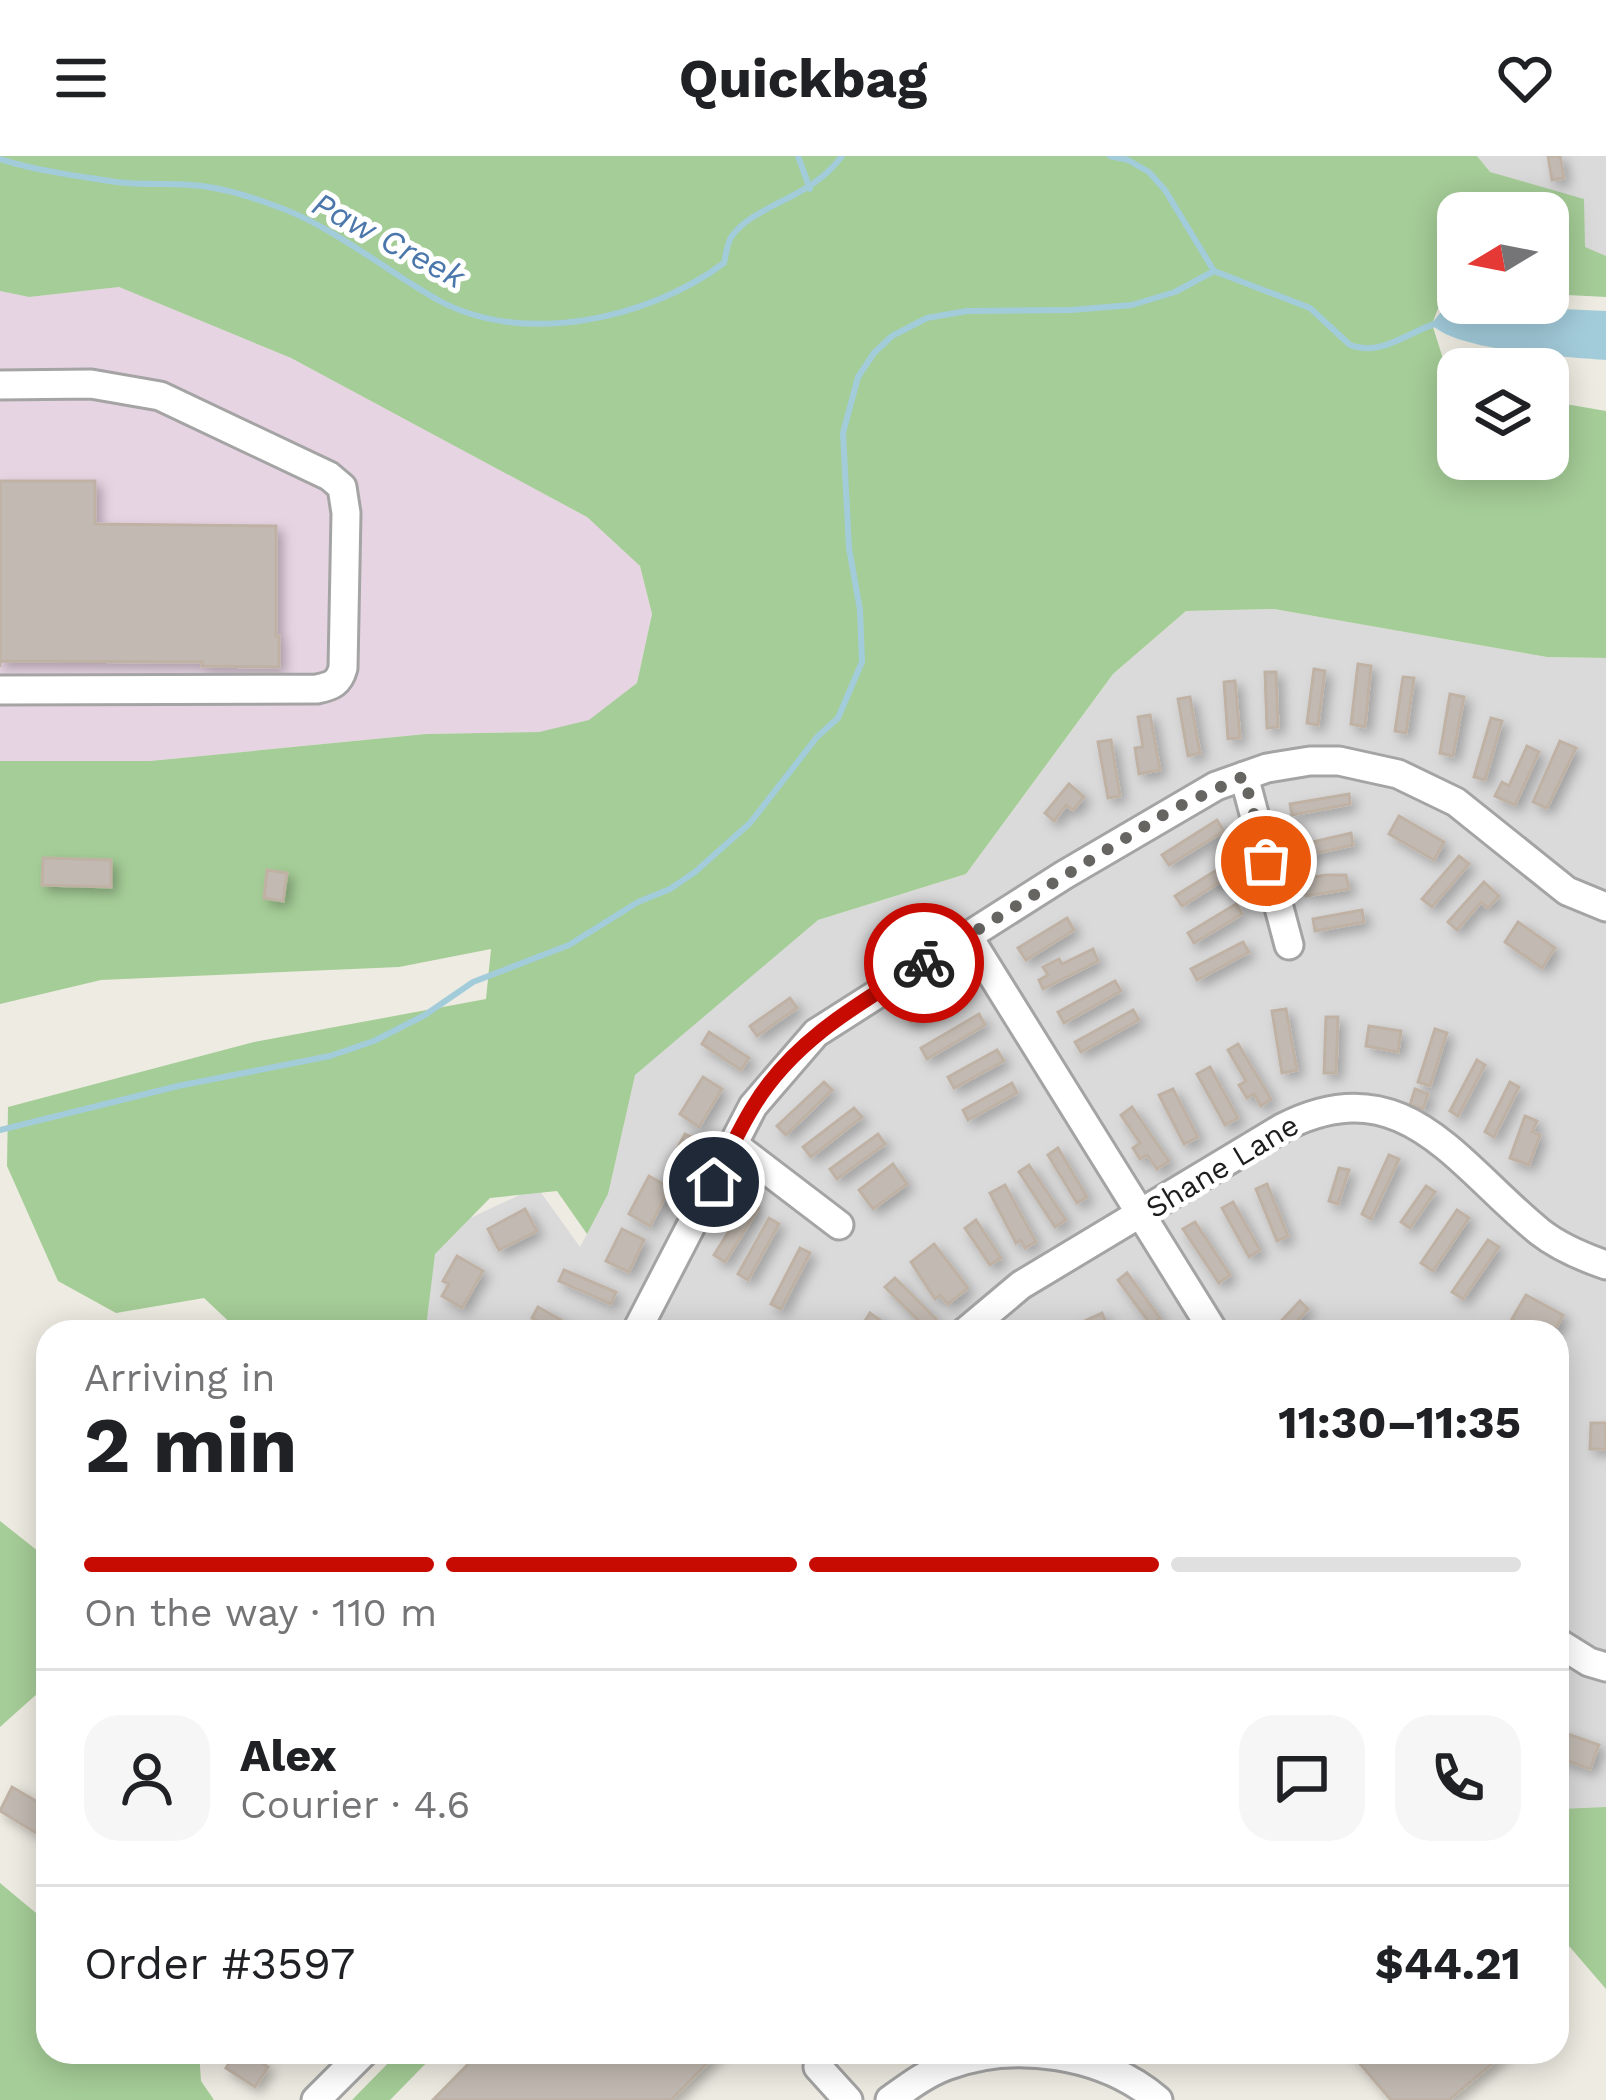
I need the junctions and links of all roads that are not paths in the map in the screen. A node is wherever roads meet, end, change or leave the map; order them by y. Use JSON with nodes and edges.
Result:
{"nodes":[{"id":1,"x":0,"y":385,"type":"edge"},
{"id":2,"x":0,"y":690,"type":"edge"},
{"id":3,"x":1244,"y":776,"type":"junction"},
{"id":4,"x":1606,"y":907,"type":"edge"},
{"id":5,"x":968,"y":935,"type":"junction"},
{"id":6,"x":1288,"y":945,"type":"dead end"},
{"id":7,"x":734,"y":1144,"type":"junction"},
{"id":8,"x":1140,"y":1215,"type":"junction"},
{"id":9,"x":839,"y":1225,"type":"dead end"},
{"id":10,"x":1606,"y":1265,"type":"edge"},
{"id":11,"x":642,"y":1320,"type":"edge"},
{"id":12,"x":980,"y":1320,"type":"edge"},
{"id":13,"x":1206,"y":1320,"type":"edge"},
{"id":14,"x":1569,"y":1650,"type":"edge"},
{"id":15,"x":1606,"y":1667,"type":"edge"},
{"id":16,"x":352,"y":2064,"type":"edge"},
{"id":17,"x":956,"y":2064,"type":"edge"},
{"id":18,"x":1084,"y":2064,"type":"edge"},
{"id":19,"x":818,"y":2067,"type":"dead end"},
{"id":20,"x":316,"y":2100,"type":"edge"},
{"id":21,"x":848,"y":2100,"type":"edge"},
{"id":22,"x":890,"y":2100,"type":"edge"},
{"id":23,"x":1158,"y":2100,"type":"edge"}],
"edges":[{"from":1,"to":2,"type":"street"},
{"from":3,"to":4,"type":"street"},
{"from":3,"to":5,"type":"street"},
{"from":3,"to":6,"type":"street"},
{"from":5,"to":7,"type":"street"},
{"from":5,"to":8,"type":"street"},
{"from":7,"to":9,"type":"street"},
{"from":7,"to":11,"type":"street"},
{"from":8,"to":10,"type":"street","name":"Shane Lane"},
{"from":8,"to":12,"type":"street","name":"Shane Lane"},
{"from":8,"to":13,"type":"street"},
{"from":14,"to":15,"type":"street"},
{"from":16,"to":20,"type":"street"},
{"from":17,"to":22,"type":"street"},
{"from":18,"to":23,"type":"street"},
{"from":19,"to":21,"type":"street"}]}
